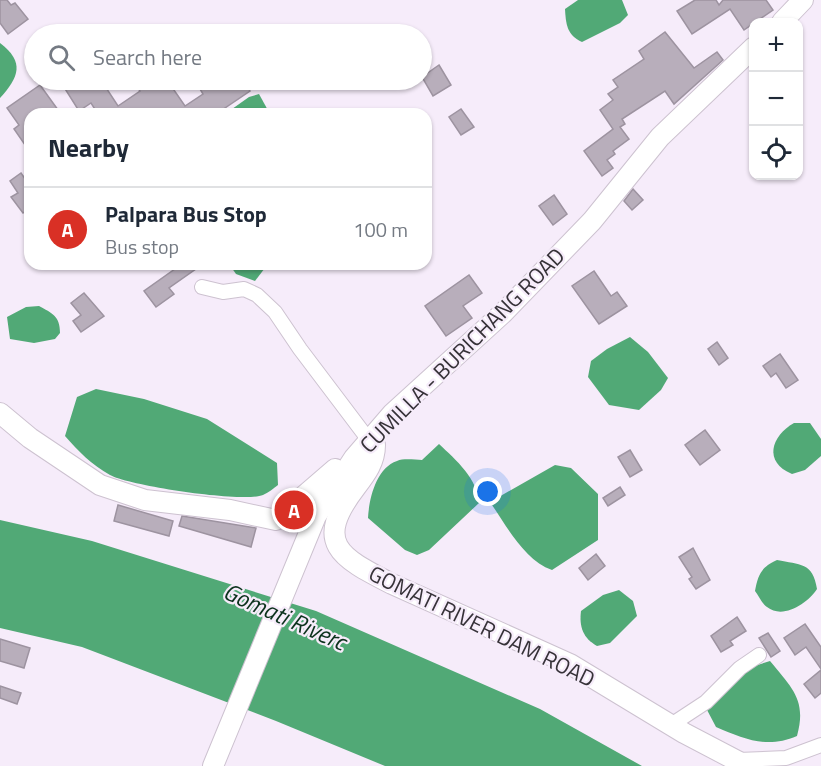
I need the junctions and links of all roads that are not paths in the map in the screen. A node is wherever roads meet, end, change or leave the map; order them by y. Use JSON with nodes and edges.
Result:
{"nodes":[{"id":1,"x":803,"y":0,"type":"edge"},
{"id":2,"x":786,"y":18,"type":"edge"},
{"id":3,"x":749,"y":51,"type":"edge"},
{"id":4,"x":201,"y":287,"type":"dead end"},
{"id":5,"x":0,"y":413,"type":"edge"},
{"id":6,"x":368,"y":439,"type":"junction"},
{"id":7,"x":759,"y":655,"type":"dead end"},
{"id":8,"x":671,"y":725,"type":"junction"},
{"id":9,"x":821,"y":745,"type":"edge"},
{"id":10,"x":741,"y":763,"type":"edge"},
{"id":11,"x":213,"y":766,"type":"edge"}],
"edges":[{"from":1,"to":2,"type":"main road"},
{"from":3,"to":6,"type":"main road","name":"CUMILLA - BURICHANG ROAD"},
{"from":4,"to":6,"type":"street"},
{"from":5,"to":6,"type":"main road"},
{"from":6,"to":8,"type":"main road","name":"GOMATI RIVER DAM ROAD"},
{"from":6,"to":11,"type":"main road","name":"CUMILLA - BURICHANG ROAD"},
{"from":7,"to":8,"type":"street"},
{"from":8,"to":10,"type":"main road","name":"GOMATI RIVER DAM ROAD"},
{"from":9,"to":10,"type":"street"}]}
